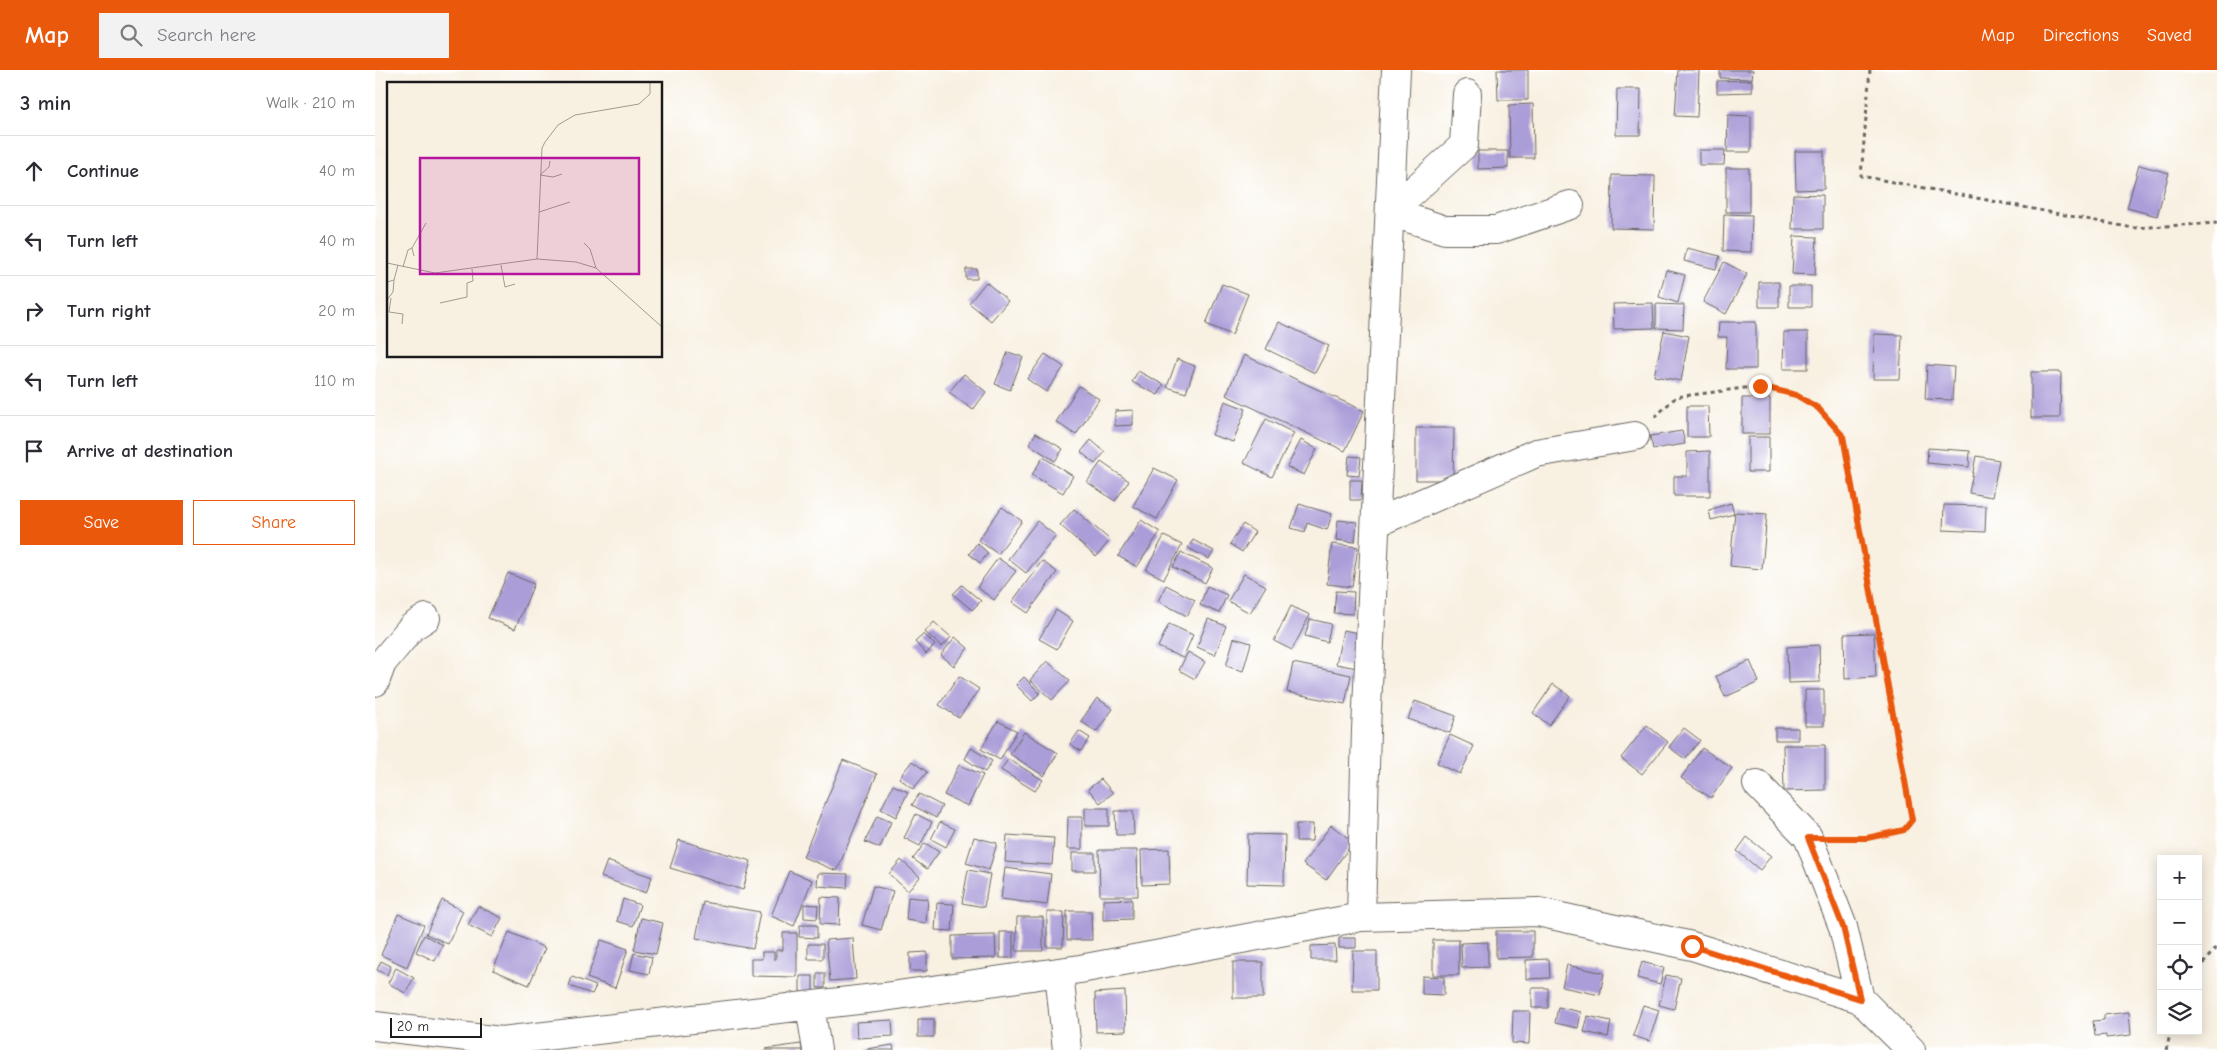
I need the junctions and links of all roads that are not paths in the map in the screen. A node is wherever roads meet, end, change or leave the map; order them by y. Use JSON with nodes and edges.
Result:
{"nodes":[{"id":1,"x":1396,"y":70,"type":"edge"},
{"id":2,"x":1467,"y":94,"type":"dead end"},
{"id":3,"x":1571,"y":205,"type":"dead end"},
{"id":4,"x":1390,"y":212,"type":"junction"},
{"id":5,"x":1635,"y":436,"type":"road end"},
{"id":6,"x":1376,"y":523,"type":"junction"},
{"id":7,"x":426,"y":618,"type":"dead end"},
{"id":8,"x":375,"y":682,"type":"edge"},
{"id":9,"x":1757,"y":784,"type":"dead end"},
{"id":10,"x":1361,"y":917,"type":"junction"},
{"id":11,"x":1059,"y":972,"type":"junction"},
{"id":12,"x":1860,"y":999,"type":"junction"},
{"id":13,"x":810,"y":1006,"type":"junction"},
{"id":14,"x":375,"y":1026,"type":"edge"},
{"id":15,"x":817,"y":1050,"type":"edge"},
{"id":16,"x":1067,"y":1050,"type":"edge"},
{"id":17,"x":1911,"y":1050,"type":"edge"}],
"edges":[{"from":1,"to":4,"type":"street"},
{"from":2,"to":4,"type":"street"},
{"from":3,"to":4,"type":"street"},
{"from":4,"to":6,"type":"street"},
{"from":5,"to":6,"type":"street"},
{"from":6,"to":10,"type":"street"},
{"from":7,"to":8,"type":"street"},
{"from":9,"to":12,"type":"street"},
{"from":10,"to":11,"type":"street"},
{"from":10,"to":12,"type":"street"},
{"from":11,"to":13,"type":"street"},
{"from":11,"to":16,"type":"street"},
{"from":12,"to":17,"type":"street"},
{"from":13,"to":14,"type":"street"},
{"from":13,"to":15,"type":"street"}]}
